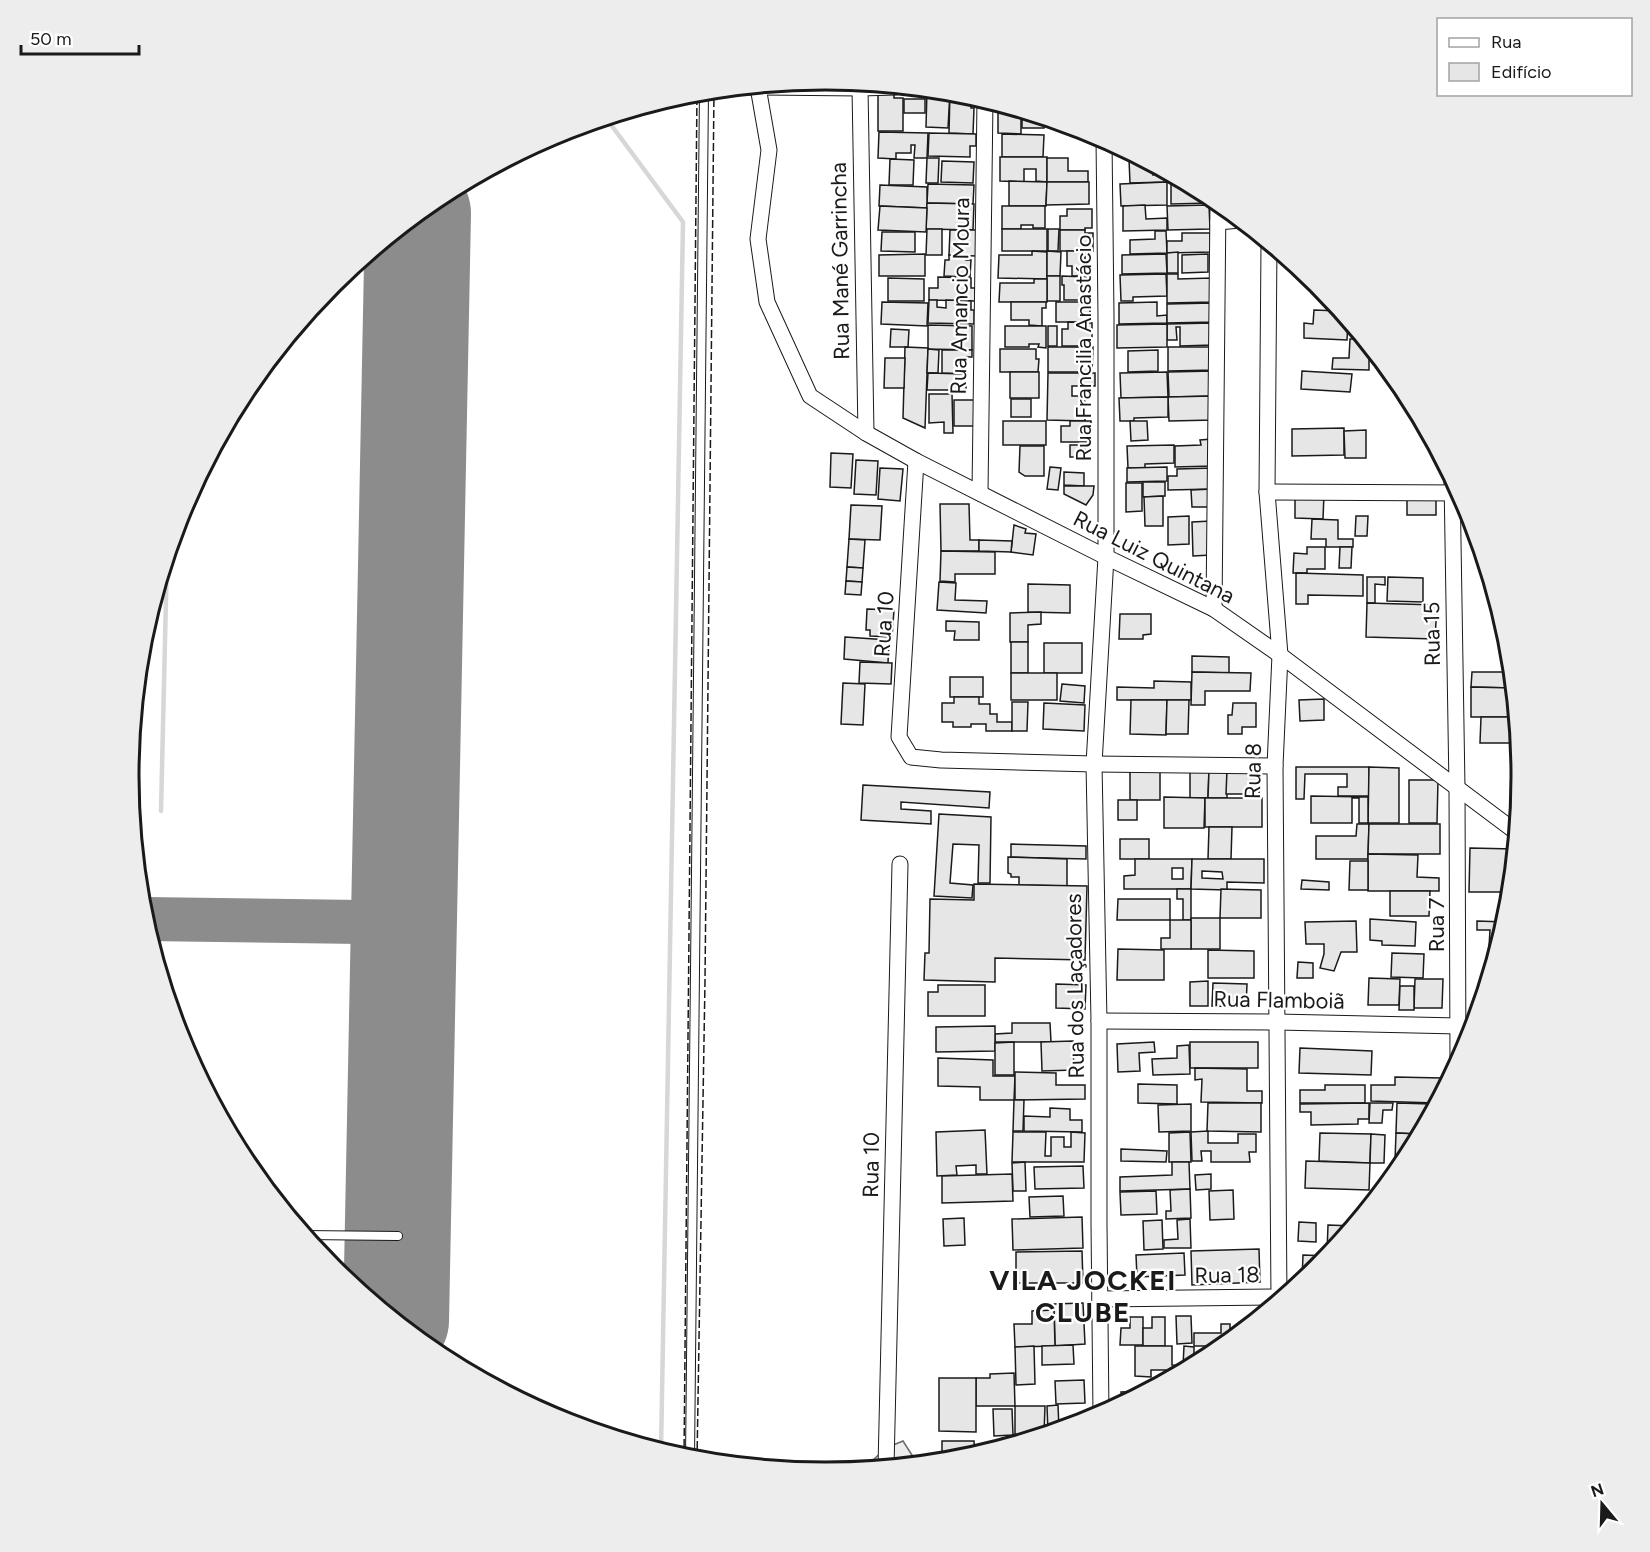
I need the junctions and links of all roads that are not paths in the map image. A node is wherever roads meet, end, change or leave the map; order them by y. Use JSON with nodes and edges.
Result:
{"nodes":[{"id":1,"x":860,"y":91,"type":"edge"},
{"id":2,"x":756,"y":94,"type":"edge"},
{"id":3,"x":704,"y":101,"type":"edge"},
{"id":4,"x":985,"y":109,"type":"edge"},
{"id":5,"x":1104,"y":150,"type":"edge"},
{"id":6,"x":1218,"y":214,"type":"edge"},
{"id":7,"x":1228,"y":221,"type":"edge"},
{"id":8,"x":1218,"y":222,"type":"junction"},
{"id":9,"x":1269,"y":253,"type":"edge"},
{"id":10,"x":866,"y":433,"type":"junction"},
{"id":11,"x":916,"y":461,"type":"junction"},
{"id":12,"x":1447,"y":488,"type":"edge"},
{"id":13,"x":1267,"y":492,"type":"junction"},
{"id":14,"x":980,"y":493,"type":"junction"},
{"id":15,"x":1455,"y":505,"type":"edge"},
{"id":16,"x":1106,"y":556,"type":"junction"},
{"id":17,"x":1214,"y":609,"type":"junction"},
{"id":18,"x":1280,"y":655,"type":"junction"},
{"id":19,"x":1094,"y":764,"type":"junction"},
{"id":20,"x":1275,"y":766,"type":"junction"},
{"id":21,"x":1457,"y":788,"type":"junction"},
{"id":22,"x":1509,"y":827,"type":"edge"},
{"id":23,"x":900,"y":864,"type":"dead end"},
{"id":24,"x":1099,"y":1021,"type":"junction"},
{"id":25,"x":1277,"y":1022,"type":"junction"},
{"id":26,"x":1459,"y":1026,"type":"junction"},
{"id":27,"x":1459,"y":1040,"type":"edge"},
{"id":28,"x":316,"y":1235,"type":"edge"},
{"id":29,"x":398,"y":1236,"type":"dead end"},
{"id":30,"x":1280,"y":1289,"type":"edge"},
{"id":31,"x":1270,"y":1298,"type":"edge"},
{"id":32,"x":1100,"y":1299,"type":"junction"},
{"id":33,"x":1101,"y":1404,"type":"edge"},
{"id":34,"x":690,"y":1449,"type":"edge"},
{"id":35,"x":886,"y":1459,"type":"edge"}],
"edges":[{"from":1,"to":10,"type":"street","name":"Rua Mané Garrincha"},
{"from":2,"to":10,"type":"street","name":"Rua Luiz Quintana"},
{"from":3,"to":34,"type":"lane"},
{"from":4,"to":14,"type":"street","name":"Rua Amancio Moura"},
{"from":5,"to":16,"type":"street","name":"Rua Francilia Anastácio"},
{"from":6,"to":8,"type":"street"},
{"from":7,"to":8,"type":"street"},
{"from":8,"to":17,"type":"street"},
{"from":9,"to":13,"type":"street","name":"Rua 8"},
{"from":10,"to":11,"type":"street","name":"Rua Luiz Quintana"},
{"from":11,"to":14,"type":"street","name":"Rua Luiz Quintana"},
{"from":11,"to":19,"type":"street","name":"Rua 10"},
{"from":12,"to":13,"type":"street"},
{"from":13,"to":18,"type":"street","name":"Rua 8"},
{"from":14,"to":16,"type":"street","name":"Rua Luiz Quintana"},
{"from":15,"to":21,"type":"street","name":"Rua 15"},
{"from":16,"to":17,"type":"street","name":"Rua Luiz Quintana"},
{"from":16,"to":19,"type":"street","name":"Rua dos Laçadores"},
{"from":17,"to":18,"type":"street","name":"Rua Luiz Quintana"},
{"from":18,"to":20,"type":"street","name":"Rua 8"},
{"from":18,"to":21,"type":"street","name":"Rua Luiz Quintana"},
{"from":19,"to":20,"type":"street"},
{"from":19,"to":24,"type":"street","name":"Rua dos Laçadores"},
{"from":20,"to":25,"type":"street","name":"Rua 8"},
{"from":21,"to":22,"type":"street","name":"Rua Luiz Quintana"},
{"from":21,"to":26,"type":"street","name":"Rua 7"},
{"from":23,"to":35,"type":"street","name":"Rua 10"},
{"from":24,"to":25,"type":"street","name":"Rua Flamboiã"},
{"from":24,"to":32,"type":"street","name":"Rua dos Laçadores"},
{"from":25,"to":26,"type":"street","name":"Rua Flamboiã"},
{"from":25,"to":30,"type":"street","name":"Rua 8"},
{"from":26,"to":27,"type":"street","name":"Rua 7"},
{"from":28,"to":29,"type":"lane"},
{"from":31,"to":32,"type":"street","name":"Rua 18"},
{"from":32,"to":33,"type":"street","name":"Rua dos Laçadores"}]}
